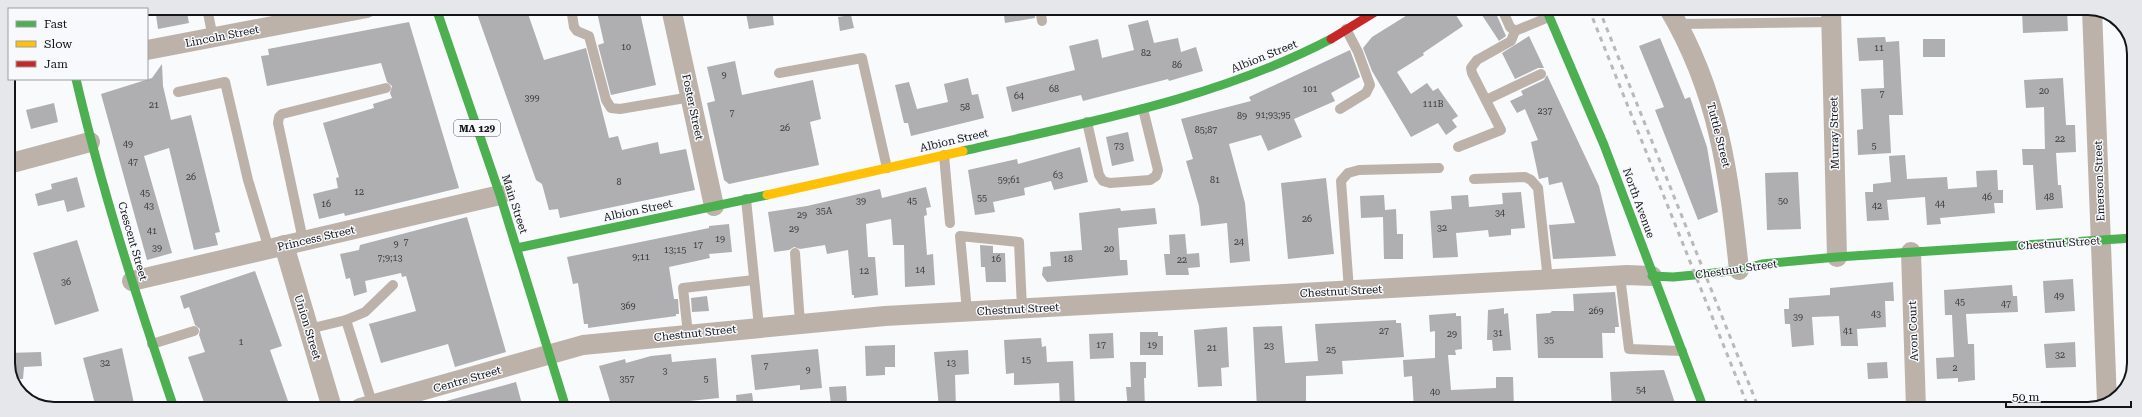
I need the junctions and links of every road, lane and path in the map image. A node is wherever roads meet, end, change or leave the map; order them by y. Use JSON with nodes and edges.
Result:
{"nodes":[{"id":1,"x":208,"y":15,"type":"edge"},
{"id":2,"x":293,"y":15,"type":"edge"},
{"id":3,"x":438,"y":15,"type":"edge"},
{"id":4,"x":572,"y":15,"type":"edge"},
{"id":5,"x":673,"y":15,"type":"edge"},
{"id":6,"x":1041,"y":15,"type":"edge"},
{"id":7,"x":1369,"y":15,"type":"edge"},
{"id":8,"x":1505,"y":15,"type":"edge"},
{"id":9,"x":1544,"y":15,"type":"edge"},
{"id":10,"x":1549,"y":15,"type":"edge"},
{"id":11,"x":282,"y":16,"type":"edge"},
{"id":12,"x":1674,"y":16,"type":"edge"},
{"id":13,"x":1831,"y":16,"type":"edge"},
{"id":14,"x":2092,"y":16,"type":"edge"},
{"id":15,"x":1042,"y":21,"type":"dead end"},
{"id":16,"x":1346,"y":29,"type":"junction"},
{"id":17,"x":1515,"y":31,"type":"junction"},
{"id":18,"x":213,"y":38,"type":"junction"},
{"id":19,"x":148,"y":50,"type":"edge"},
{"id":20,"x":778,"y":73,"type":"dead end"},
{"id":21,"x":1541,"y":74,"type":"dead end"},
{"id":22,"x":76,"y":80,"type":"edge"},
{"id":23,"x":386,"y":88,"type":"dead end"},
{"id":24,"x":178,"y":92,"type":"dead end"},
{"id":25,"x":691,"y":97,"type":"junction"},
{"id":26,"x":1486,"y":100,"type":"junction"},
{"id":27,"x":1143,"y":109,"type":"junction"},
{"id":28,"x":1340,"y":109,"type":"dead end"},
{"id":29,"x":1087,"y":122,"type":"junction"},
{"id":30,"x":90,"y":142,"type":"junction"},
{"id":31,"x":1458,"y":147,"type":"dead end"},
{"id":32,"x":944,"y":155,"type":"junction"},
{"id":33,"x":15,"y":162,"type":"edge"},
{"id":34,"x":887,"y":168,"type":"junction"},
{"id":35,"x":1439,"y":168,"type":"dead end"},
{"id":36,"x":1474,"y":179,"type":"dead end"},
{"id":37,"x":500,"y":195,"type":"junction"},
{"id":38,"x":746,"y":199,"type":"junction"},
{"id":39,"x":714,"y":206,"type":"junction"},
{"id":40,"x":950,"y":223,"type":"dead end"},
{"id":41,"x":2127,"y":238,"type":"edge"},
{"id":42,"x":303,"y":240,"type":"junction"},
{"id":43,"x":2101,"y":240,"type":"junction"},
{"id":44,"x":276,"y":247,"type":"junction"},
{"id":45,"x":517,"y":248,"type":"junction"},
{"id":46,"x":1911,"y":252,"type":"junction"},
{"id":47,"x":795,"y":253,"type":"dead end"},
{"id":48,"x":1838,"y":257,"type":"junction"},
{"id":49,"x":1739,"y":270,"type":"junction"},
{"id":50,"x":1620,"y":276,"type":"junction"},
{"id":51,"x":1652,"y":276,"type":"junction"},
{"id":52,"x":754,"y":280,"type":"junction"},
{"id":53,"x":1548,"y":280,"type":"junction"},
{"id":54,"x":132,"y":281,"type":"junction"},
{"id":55,"x":393,"y":285,"type":"dead end"},
{"id":56,"x":1349,"y":290,"type":"junction"},
{"id":57,"x":1022,"y":308,"type":"junction"},
{"id":58,"x":967,"y":311,"type":"junction"},
{"id":59,"x":346,"y":320,"type":"junction"},
{"id":60,"x":800,"y":323,"type":"junction"},
{"id":61,"x":759,"y":327,"type":"junction"},
{"id":62,"x":309,"y":329,"type":"junction"},
{"id":63,"x":194,"y":331,"type":"dead end"},
{"id":64,"x":688,"y":334,"type":"junction"},
{"id":65,"x":152,"y":344,"type":"junction"},
{"id":66,"x":1682,"y":351,"type":"junction"},
{"id":67,"x":550,"y":355,"type":"junction"},
{"id":68,"x":2107,"y":397,"type":"edge"},
{"id":69,"x":172,"y":402,"type":"edge"},
{"id":70,"x":330,"y":402,"type":"edge"},
{"id":71,"x":368,"y":402,"type":"edge"},
{"id":72,"x":386,"y":402,"type":"edge"},
{"id":73,"x":564,"y":402,"type":"edge"},
{"id":74,"x":1701,"y":402,"type":"edge"},
{"id":75,"x":1916,"y":402,"type":"edge"}],
"edges":[{"from":1,"to":18,"type":"lane"},
{"from":2,"to":11,"type":"street","name":"Lincoln Street"},
{"from":3,"to":37,"type":"street","name":"Main Street","number":"MA 129"},
{"from":4,"to":25,"type":"lane"},
{"from":5,"to":25,"type":"street","name":"Foster Street"},
{"from":6,"to":15,"type":"lane"},
{"from":7,"to":16,"type":"street","name":"Albion Street"},
{"from":8,"to":17,"type":"lane"},
{"from":9,"to":17,"type":"lane"},
{"from":10,"to":51,"type":"street","name":"North Avenue"},
{"from":11,"to":18,"type":"street","name":"Lincoln Street"},
{"from":12,"to":13,"type":"lane"},
{"from":12,"to":49,"type":"street","name":"Tuttle Street"},
{"from":13,"to":48,"type":"street","name":"Murray Street"},
{"from":14,"to":43,"type":"street","name":"Emerson Street"},
{"from":16,"to":27,"type":"street","name":"Albion Street"},
{"from":16,"to":28,"type":"lane"},
{"from":17,"to":26,"type":"lane"},
{"from":18,"to":19,"type":"street","name":"Lincoln Street"},
{"from":20,"to":34,"type":"lane"},
{"from":21,"to":26,"type":"lane"},
{"from":22,"to":30,"type":"street","name":"Crescent Street"},
{"from":23,"to":42,"type":"lane"},
{"from":24,"to":44,"type":"lane"},
{"from":25,"to":39,"type":"street","name":"Foster Street"},
{"from":26,"to":31,"type":"lane"},
{"from":27,"to":29,"type":"street","name":"Albion Street"},
{"from":27,"to":29,"type":"lane"},
{"from":29,"to":32,"type":"street","name":"Albion Street"},
{"from":30,"to":33,"type":"street"},
{"from":30,"to":54,"type":"street","name":"Crescent Street"},
{"from":32,"to":34,"type":"street","name":"Albion Street"},
{"from":32,"to":40,"type":"lane"},
{"from":34,"to":38,"type":"street","name":"Albion Street"},
{"from":35,"to":56,"type":"lane"},
{"from":36,"to":53,"type":"lane"},
{"from":37,"to":42,"type":"street","name":"Princess Street"},
{"from":37,"to":45,"type":"street","name":"Main Street","number":"MA 129"},
{"from":38,"to":39,"type":"street","name":"Albion Street"},
{"from":38,"to":52,"type":"lane"},
{"from":39,"to":45,"type":"street","name":"Albion Street"},
{"from":41,"to":43,"type":"street","name":"Chestnut Street"},
{"from":42,"to":44,"type":"street","name":"Princess Street"},
{"from":43,"to":46,"type":"street","name":"Chestnut Street"},
{"from":43,"to":68,"type":"street","name":"Emerson Street"},
{"from":44,"to":54,"type":"street","name":"Princess Street"},
{"from":44,"to":62,"type":"street","name":"Union Street"},
{"from":45,"to":67,"type":"street","name":"Main Street","number":"MA 129"},
{"from":46,"to":48,"type":"street","name":"Chestnut Street"},
{"from":46,"to":75,"type":"street","name":"Avon Court"},
{"from":47,"to":60,"type":"lane"},
{"from":48,"to":49,"type":"street","name":"Chestnut Street"},
{"from":49,"to":51,"type":"street","name":"Chestnut Street"},
{"from":50,"to":51,"type":"street","name":"Chestnut Street"},
{"from":50,"to":53,"type":"street","name":"Chestnut Street"},
{"from":50,"to":66,"type":"lane"},
{"from":51,"to":66,"type":"street","name":"North Avenue"},
{"from":52,"to":61,"type":"lane"},
{"from":52,"to":64,"type":"lane"},
{"from":53,"to":56,"type":"street","name":"Chestnut Street"},
{"from":54,"to":65,"type":"street","name":"Crescent Street"},
{"from":55,"to":59,"type":"lane"},
{"from":56,"to":57,"type":"street","name":"Chestnut Street"},
{"from":57,"to":58,"type":"street","name":"Chestnut Street"},
{"from":57,"to":58,"type":"lane"},
{"from":58,"to":60,"type":"street","name":"Chestnut Street"},
{"from":59,"to":62,"type":"lane"},
{"from":59,"to":71,"type":"lane"},
{"from":60,"to":61,"type":"street","name":"Chestnut Street"},
{"from":61,"to":64,"type":"street","name":"Chestnut Street"},
{"from":62,"to":70,"type":"street","name":"Union Street"},
{"from":63,"to":65,"type":"lane"},
{"from":64,"to":67,"type":"street","name":"Chestnut Street"},
{"from":65,"to":69,"type":"street","name":"Crescent Street"},
{"from":66,"to":74,"type":"street","name":"North Avenue"},
{"from":67,"to":72,"type":"street","name":"Centre Street"},
{"from":67,"to":73,"type":"street","name":"Main Street","number":"MA 129"}]}
